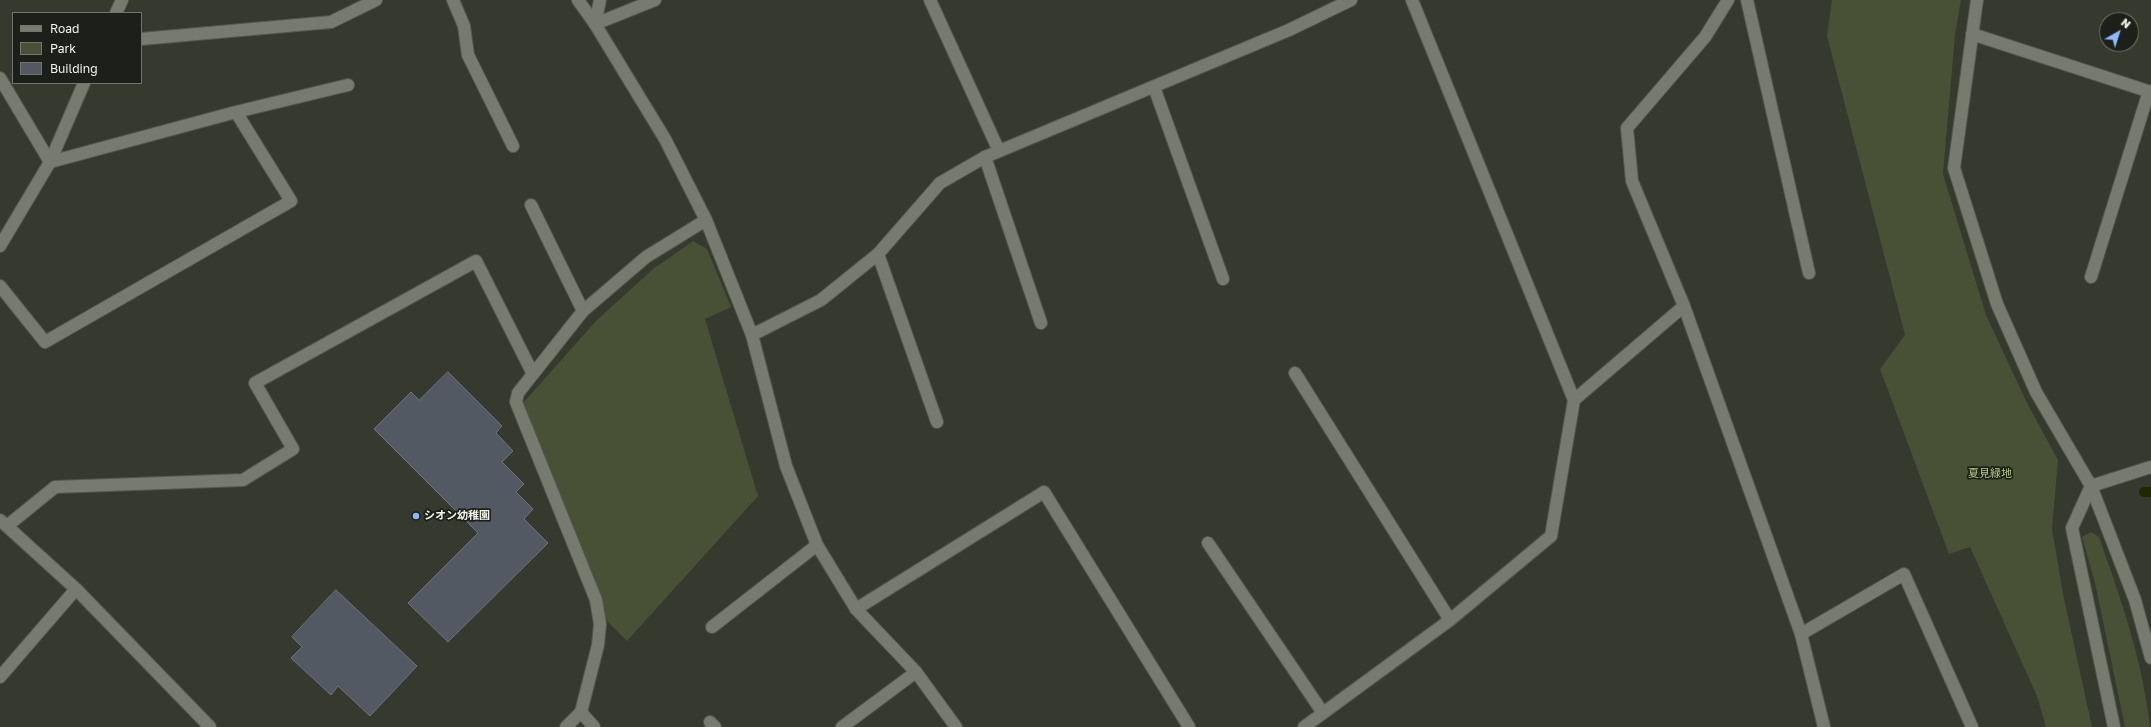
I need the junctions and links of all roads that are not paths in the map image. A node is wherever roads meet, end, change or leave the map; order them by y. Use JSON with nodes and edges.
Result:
{"nodes":[{"id":1,"x":122,"y":0,"type":"edge"},
{"id":2,"x":376,"y":0,"type":"edge"},
{"id":3,"x":453,"y":0,"type":"edge"},
{"id":4,"x":578,"y":0,"type":"edge"},
{"id":5,"x":600,"y":0,"type":"edge"},
{"id":6,"x":655,"y":0,"type":"edge"},
{"id":7,"x":930,"y":0,"type":"edge"},
{"id":8,"x":1351,"y":0,"type":"edge"},
{"id":9,"x":1412,"y":0,"type":"edge"},
{"id":10,"x":1728,"y":0,"type":"edge"},
{"id":11,"x":1747,"y":0,"type":"edge"},
{"id":12,"x":1977,"y":0,"type":"edge"},
{"id":13,"x":116,"y":12,"type":"edge"},
{"id":14,"x":595,"y":24,"type":"junction"},
{"id":15,"x":1972,"y":34,"type":"junction"},
{"id":16,"x":142,"y":39,"type":"edge"},
{"id":17,"x":0,"y":78,"type":"edge"},
{"id":18,"x":84,"y":84,"type":"edge"},
{"id":19,"x":348,"y":85,"type":"dead end"},
{"id":20,"x":1154,"y":87,"type":"junction"},
{"id":21,"x":2150,"y":91,"type":"edge"},
{"id":22,"x":236,"y":112,"type":"junction"},
{"id":23,"x":513,"y":146,"type":"dead end"},
{"id":24,"x":999,"y":151,"type":"junction"},
{"id":25,"x":985,"y":157,"type":"junction"},
{"id":26,"x":50,"y":162,"type":"junction"},
{"id":27,"x":530,"y":205,"type":"dead end"},
{"id":28,"x":706,"y":220,"type":"junction"},
{"id":29,"x":0,"y":246,"type":"edge"},
{"id":30,"x":878,"y":254,"type":"junction"},
{"id":31,"x":1809,"y":273,"type":"dead end"},
{"id":32,"x":2091,"y":277,"type":"dead end"},
{"id":33,"x":1223,"y":279,"type":"dead end"},
{"id":34,"x":0,"y":286,"type":"edge"},
{"id":35,"x":1684,"y":306,"type":"junction"},
{"id":36,"x":584,"y":311,"type":"junction"},
{"id":37,"x":1041,"y":323,"type":"dead end"},
{"id":38,"x":752,"y":335,"type":"junction"},
{"id":39,"x":1295,"y":373,"type":"dead end"},
{"id":40,"x":533,"y":374,"type":"junction"},
{"id":41,"x":1574,"y":400,"type":"junction"},
{"id":42,"x":937,"y":422,"type":"dead end"},
{"id":43,"x":2151,"y":467,"type":"edge"},
{"id":44,"x":2091,"y":486,"type":"junction"},
{"id":45,"x":3,"y":523,"type":"edge"},
{"id":46,"x":1208,"y":542,"type":"dead end"},
{"id":47,"x":817,"y":545,"type":"junction"},
{"id":48,"x":76,"y":589,"type":"junction"},
{"id":49,"x":856,"y":609,"type":"junction"},
{"id":50,"x":1450,"y":620,"type":"junction"},
{"id":51,"x":712,"y":627,"type":"dead end"},
{"id":52,"x":1801,"y":634,"type":"junction"},
{"id":53,"x":2151,"y":658,"type":"edge"},
{"id":54,"x":916,"y":672,"type":"junction"},
{"id":55,"x":0,"y":678,"type":"edge"},
{"id":56,"x":580,"y":712,"type":"junction"},
{"id":57,"x":1323,"y":713,"type":"junction"},
{"id":58,"x":210,"y":727,"type":"edge"},
{"id":59,"x":566,"y":727,"type":"edge"},
{"id":60,"x":594,"y":727,"type":"edge"},
{"id":61,"x":842,"y":727,"type":"edge"},
{"id":62,"x":956,"y":727,"type":"edge"},
{"id":63,"x":1189,"y":727,"type":"edge"},
{"id":64,"x":1304,"y":727,"type":"edge"},
{"id":65,"x":1824,"y":727,"type":"edge"},
{"id":66,"x":1972,"y":727,"type":"edge"},
{"id":67,"x":2114,"y":727,"type":"edge"}],
"edges":[{"from":1,"to":13,"type":"street"},
{"from":2,"to":16,"type":"street"},
{"from":3,"to":23,"type":"street"},
{"from":4,"to":14,"type":"street"},
{"from":5,"to":14,"type":"street"},
{"from":6,"to":14,"type":"street"},
{"from":7,"to":24,"type":"street"},
{"from":8,"to":20,"type":"street"},
{"from":9,"to":41,"type":"street"},
{"from":10,"to":35,"type":"street"},
{"from":11,"to":31,"type":"street"},
{"from":12,"to":15,"type":"street"},
{"from":14,"to":28,"type":"street"},
{"from":15,"to":21,"type":"street"},
{"from":15,"to":44,"type":"street"},
{"from":17,"to":26,"type":"street"},
{"from":18,"to":26,"type":"street"},
{"from":19,"to":22,"type":"street"},
{"from":20,"to":24,"type":"street"},
{"from":20,"to":33,"type":"street"},
{"from":21,"to":32,"type":"street"},
{"from":22,"to":26,"type":"street"},
{"from":22,"to":34,"type":"street"},
{"from":24,"to":25,"type":"street"},
{"from":25,"to":30,"type":"street"},
{"from":25,"to":37,"type":"street"},
{"from":26,"to":29,"type":"street"},
{"from":27,"to":36,"type":"street"},
{"from":28,"to":36,"type":"street"},
{"from":28,"to":38,"type":"street"},
{"from":30,"to":38,"type":"street"},
{"from":30,"to":42,"type":"street"},
{"from":35,"to":41,"type":"street"},
{"from":35,"to":52,"type":"street"},
{"from":36,"to":40,"type":"street"},
{"from":38,"to":47,"type":"street"},
{"from":39,"to":50,"type":"street"},
{"from":40,"to":45,"type":"street"},
{"from":40,"to":56,"type":"street"},
{"from":41,"to":50,"type":"street"},
{"from":43,"to":44,"type":"street"},
{"from":44,"to":53,"type":"street"},
{"from":44,"to":67,"type":"street"},
{"from":45,"to":48,"type":"street"},
{"from":46,"to":57,"type":"street"},
{"from":47,"to":49,"type":"street"},
{"from":47,"to":51,"type":"street"},
{"from":48,"to":55,"type":"street"},
{"from":48,"to":58,"type":"street"},
{"from":49,"to":54,"type":"street"},
{"from":49,"to":63,"type":"street"},
{"from":50,"to":57,"type":"street"},
{"from":52,"to":65,"type":"street"},
{"from":52,"to":66,"type":"street"},
{"from":54,"to":61,"type":"street"},
{"from":54,"to":62,"type":"street"},
{"from":56,"to":59,"type":"street"},
{"from":56,"to":60,"type":"street"},
{"from":57,"to":64,"type":"street"}]}
